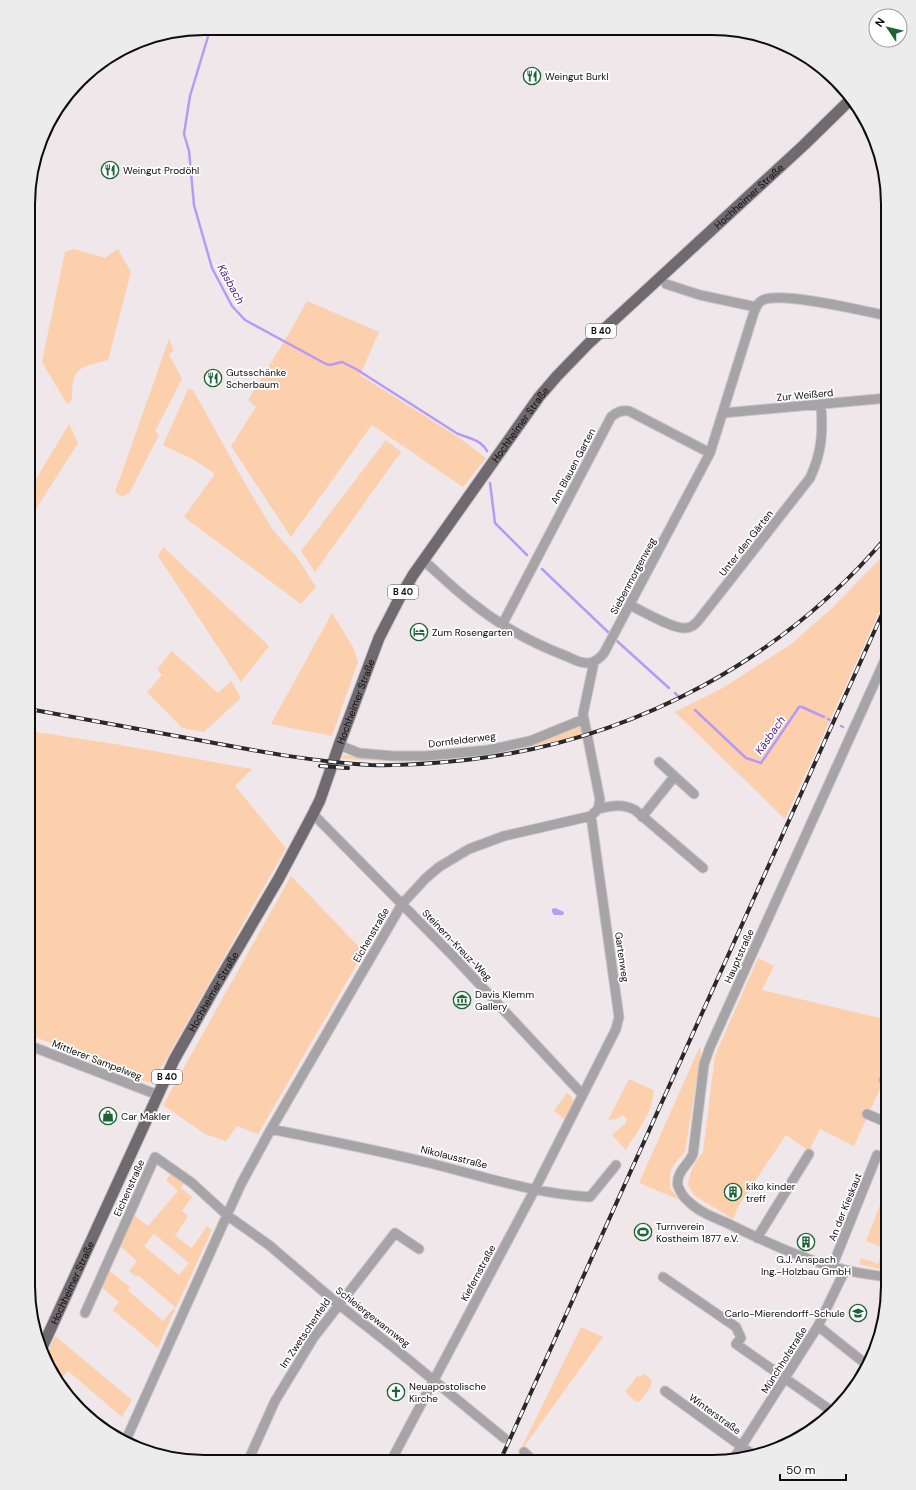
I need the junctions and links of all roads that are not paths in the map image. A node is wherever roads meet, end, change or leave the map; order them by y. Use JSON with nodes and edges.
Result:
{"nodes":[{"id":1,"x":847,"y":103,"type":"edge"},
{"id":2,"x":851,"y":109,"type":"edge"},
{"id":3,"x":804,"y":145,"type":"junction"},
{"id":4,"x":666,"y":284,"type":"dead end"},
{"id":5,"x":756,"y":307,"type":"junction"},
{"id":6,"x":881,"y":315,"type":"edge"},
{"id":7,"x":881,"y":399,"type":"edge"},
{"id":8,"x":821,"y":404,"type":"junction"},
{"id":9,"x":723,"y":413,"type":"junction"},
{"id":10,"x":710,"y":453,"type":"junction"},
{"id":11,"x":423,"y":560,"type":"junction"},
{"id":12,"x":630,"y":605,"type":"junction"},
{"id":13,"x":502,"y":625,"type":"junction"},
{"id":14,"x":594,"y":662,"type":"junction"},
{"id":15,"x":881,"y":668,"type":"edge"},
{"id":16,"x":584,"y":720,"type":"junction"},
{"id":17,"x":339,"y":745,"type":"junction"},
{"id":18,"x":659,"y":762,"type":"dead end"},
{"id":19,"x":674,"y":777,"type":"junction"},
{"id":20,"x":694,"y":794,"type":"dead end"},
{"id":21,"x":595,"y":812,"type":"junction"},
{"id":22,"x":313,"y":814,"type":"junction"},
{"id":23,"x":642,"y":816,"type":"junction"},
{"id":24,"x":702,"y":868,"type":"dead end"},
{"id":25,"x":402,"y":904,"type":"junction"},
{"id":26,"x":35,"y":1048,"type":"edge"},
{"id":27,"x":582,"y":1094,"type":"junction"},
{"id":28,"x":158,"y":1095,"type":"junction"},
{"id":29,"x":866,"y":1114,"type":"dead end"},
{"id":30,"x":881,"y":1120,"type":"edge"},
{"id":31,"x":271,"y":1129,"type":"junction"},
{"id":32,"x":809,"y":1154,"type":"dead end"},
{"id":33,"x":877,"y":1155,"type":"dead end"},
{"id":34,"x":616,"y":1165,"type":"dead end"},
{"id":35,"x":535,"y":1189,"type":"junction"},
{"id":36,"x":228,"y":1216,"type":"junction"},
{"id":37,"x":757,"y":1238,"type":"junction"},
{"id":38,"x":419,"y":1250,"type":"dead end"},
{"id":39,"x":832,"y":1267,"type":"junction"},
{"id":40,"x":845,"y":1270,"type":"junction"},
{"id":41,"x":881,"y":1276,"type":"edge"},
{"id":42,"x":663,"y":1277,"type":"dead end"},
{"id":43,"x":338,"y":1304,"type":"junction"},
{"id":44,"x":85,"y":1313,"type":"dead end"},
{"id":45,"x":818,"y":1326,"type":"junction"},
{"id":46,"x":45,"y":1342,"type":"edge"},
{"id":47,"x":863,"y":1362,"type":"edge"},
{"id":48,"x":786,"y":1378,"type":"junction"},
{"id":49,"x":433,"y":1380,"type":"junction"},
{"id":50,"x":665,"y":1391,"type":"dead end"},
{"id":51,"x":828,"y":1408,"type":"edge"},
{"id":52,"x":127,"y":1437,"type":"edge"},
{"id":53,"x":504,"y":1438,"type":"dead end"},
{"id":54,"x":741,"y":1446,"type":"junction"},
{"id":55,"x":748,"y":1451,"type":"edge"},
{"id":56,"x":524,"y":1452,"type":"dead end"},
{"id":57,"x":737,"y":1454,"type":"edge"},
{"id":58,"x":250,"y":1455,"type":"edge"},
{"id":59,"x":394,"y":1455,"type":"edge"},
{"id":60,"x":527,"y":1455,"type":"edge"}],
"edges":[{"from":1,"to":3,"type":"main road","name":"Hochheimer Straße"},
{"from":2,"to":3,"type":"main road","name":"Hochheimer Straße","number":"B 40"},
{"from":3,"to":11,"type":"main road","name":"Hochheimer Straße","number":"B 40"},
{"from":4,"to":5,"type":"street"},
{"from":5,"to":6,"type":"street"},
{"from":5,"to":9,"type":"street","name":"Siebenmorgenweg"},
{"from":7,"to":8,"type":"street","name":"Zur Weißerd"},
{"from":8,"to":9,"type":"street","name":"Zur Weißerd"},
{"from":8,"to":12,"type":"street","name":"Unter den Gärten"},
{"from":9,"to":10,"type":"street","name":"Siebenmorgenweg"},
{"from":10,"to":12,"type":"street","name":"Siebenmorgenweg"},
{"from":10,"to":13,"type":"street","name":"Am Blauen Garten"},
{"from":11,"to":13,"type":"street"},
{"from":11,"to":17,"type":"main road","name":"Hochheimer Straße","number":"B 40"},
{"from":12,"to":14,"type":"street","name":"Siebenmorgenweg"},
{"from":13,"to":14,"type":"street"},
{"from":14,"to":16,"type":"street","name":"Gartenweg"},
{"from":15,"to":37,"type":"street","name":"Hauptstraße"},
{"from":16,"to":17,"type":"street","name":"Dornfelderweg"},
{"from":16,"to":21,"type":"street","name":"Gartenweg"},
{"from":17,"to":22,"type":"main road","name":"Hochheimer Straße","number":"B 40"},
{"from":18,"to":19,"type":"street"},
{"from":19,"to":20,"type":"street"},
{"from":19,"to":23,"type":"street"},
{"from":21,"to":23,"type":"street","name":"Eichenstraße"},
{"from":21,"to":25,"type":"street","name":"Eichenstraße"},
{"from":21,"to":27,"type":"street","name":"Gartenweg"},
{"from":22,"to":25,"type":"street","name":"Steinern-Kreuz-Weg"},
{"from":22,"to":28,"type":"main road","name":"Hochheimer Straße","number":"B 40"},
{"from":23,"to":24,"type":"street","name":"Eichenstraße"},
{"from":25,"to":27,"type":"street","name":"Steinern-Kreuz-Weg"},
{"from":25,"to":31,"type":"street","name":"Eichenstraße"},
{"from":26,"to":28,"type":"street","name":"Mittlerer Sampelweg"},
{"from":27,"to":35,"type":"street","name":"Kiefernstraße"},
{"from":28,"to":46,"type":"main road","name":"Hochheimer Straße","number":"B 40"},
{"from":29,"to":30,"type":"street"},
{"from":31,"to":35,"type":"street","name":"Nikolausstraße"},
{"from":31,"to":36,"type":"street","name":"Eichenstraße"},
{"from":32,"to":37,"type":"street"},
{"from":33,"to":39,"type":"street","name":"An der Kieskaut"},
{"from":34,"to":35,"type":"street","name":"Nikolausstraße"},
{"from":35,"to":49,"type":"street","name":"Kiefernstraße"},
{"from":36,"to":43,"type":"street","name":"Schleiergewannweg"},
{"from":36,"to":44,"type":"street","name":"Eichenstraße"},
{"from":36,"to":52,"type":"street","name":"Eichenstraße"},
{"from":37,"to":39,"type":"street","name":"Hauptstraße"},
{"from":38,"to":43,"type":"street","name":"Im Zwetschenfeld"},
{"from":39,"to":40,"type":"street","name":"Hauptstraße"},
{"from":40,"to":41,"type":"street","name":"Hauptstraße"},
{"from":40,"to":45,"type":"street","name":"Münchhofstraße"},
{"from":42,"to":48,"type":"street"},
{"from":43,"to":49,"type":"street","name":"Schleiergewannweg"},
{"from":43,"to":58,"type":"street","name":"Im Zwetschenfeld"},
{"from":45,"to":47,"type":"street"},
{"from":45,"to":48,"type":"street","name":"Münchhofstraße"},
{"from":48,"to":51,"type":"street"},
{"from":48,"to":54,"type":"street","name":"Münchhofstraße"},
{"from":49,"to":53,"type":"street","name":"Schleiergewannweg"},
{"from":49,"to":59,"type":"street","name":"Kiefernstraße"},
{"from":50,"to":54,"type":"street","name":"Winterstraße"},
{"from":54,"to":55,"type":"street","name":"Winterstraße"},
{"from":54,"to":57,"type":"street","name":"Münchhofstraße"},
{"from":56,"to":60,"type":"street"}]}
